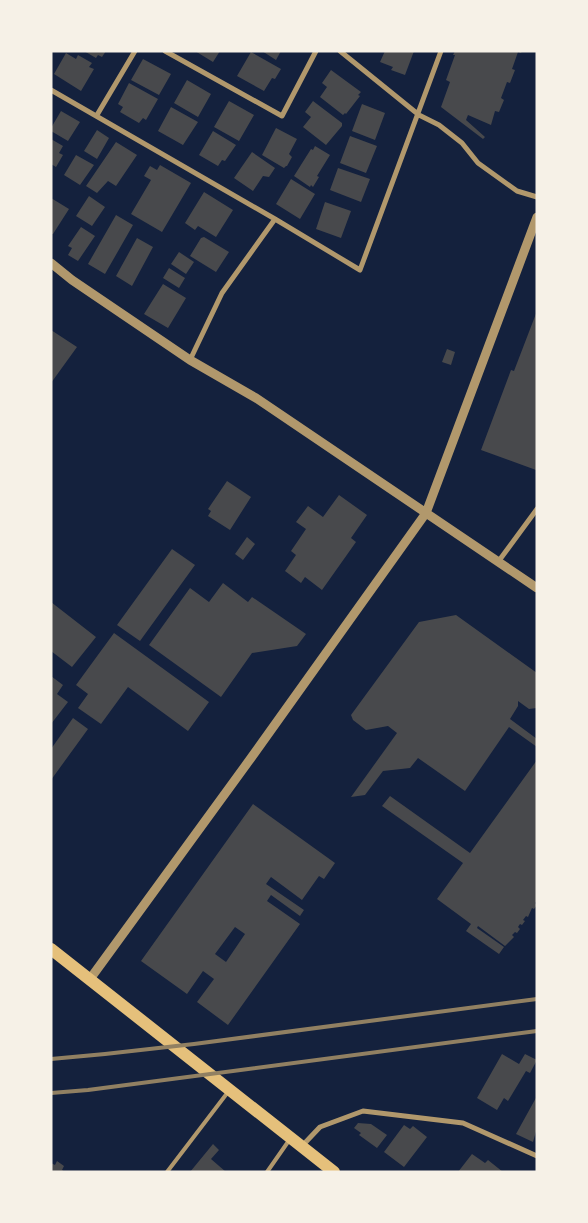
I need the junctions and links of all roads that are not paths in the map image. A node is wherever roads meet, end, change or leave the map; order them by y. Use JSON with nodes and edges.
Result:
{"nodes":[{"id":1,"x":135,"y":51,"type":"edge"},
{"id":2,"x":165,"y":51,"type":"edge"},
{"id":3,"x":316,"y":51,"type":"edge"},
{"id":4,"x":340,"y":51,"type":"edge"},
{"id":5,"x":442,"y":51,"type":"edge"},
{"id":6,"x":51,"y":90,"type":"edge"},
{"id":7,"x":419,"y":115,"type":"junction"},
{"id":8,"x":97,"y":116,"type":"junction"},
{"id":9,"x":537,"y":197,"type":"edge"},
{"id":10,"x":537,"y":216,"type":"edge"},
{"id":11,"x":275,"y":219,"type":"junction"},
{"id":12,"x":51,"y":263,"type":"edge"},
{"id":13,"x":190,"y":360,"type":"junction"},
{"id":14,"x":537,"y":509,"type":"edge"},
{"id":15,"x":426,"y":513,"type":"junction"},
{"id":16,"x":498,"y":562,"type":"junction"},
{"id":17,"x":537,"y":588,"type":"edge"},
{"id":18,"x":51,"y":949,"type":"edge"},
{"id":19,"x":90,"y":980,"type":"junction"},
{"id":20,"x":230,"y":1089,"type":"junction"},
{"id":21,"x":291,"y":1138,"type":"junction"},
{"id":22,"x":302,"y":1147,"type":"junction"},
{"id":23,"x":537,"y":1156,"type":"edge"},
{"id":24,"x":167,"y":1172,"type":"edge"},
{"id":25,"x":267,"y":1172,"type":"edge"},
{"id":26,"x":334,"y":1172,"type":"edge"}],
"edges":[{"from":1,"to":8,"type":"street"},
{"from":2,"to":3,"type":"street"},
{"from":4,"to":7,"type":"street"},
{"from":5,"to":7,"type":"street"},
{"from":6,"to":8,"type":"street"},
{"from":7,"to":9,"type":"street"},
{"from":7,"to":11,"type":"street"},
{"from":8,"to":11,"type":"street"},
{"from":10,"to":15,"type":"street"},
{"from":11,"to":13,"type":"street"},
{"from":12,"to":13,"type":"street"},
{"from":13,"to":15,"type":"street"},
{"from":14,"to":16,"type":"street"},
{"from":15,"to":16,"type":"street"},
{"from":15,"to":19,"type":"street"},
{"from":16,"to":17,"type":"street"},
{"from":18,"to":19,"type":"main road"},
{"from":19,"to":20,"type":"main road"},
{"from":20,"to":21,"type":"main road"},
{"from":20,"to":24,"type":"lane"},
{"from":21,"to":22,"type":"main road"},
{"from":21,"to":25,"type":"lane"},
{"from":22,"to":23,"type":"street"},
{"from":22,"to":26,"type":"main road"}]}
